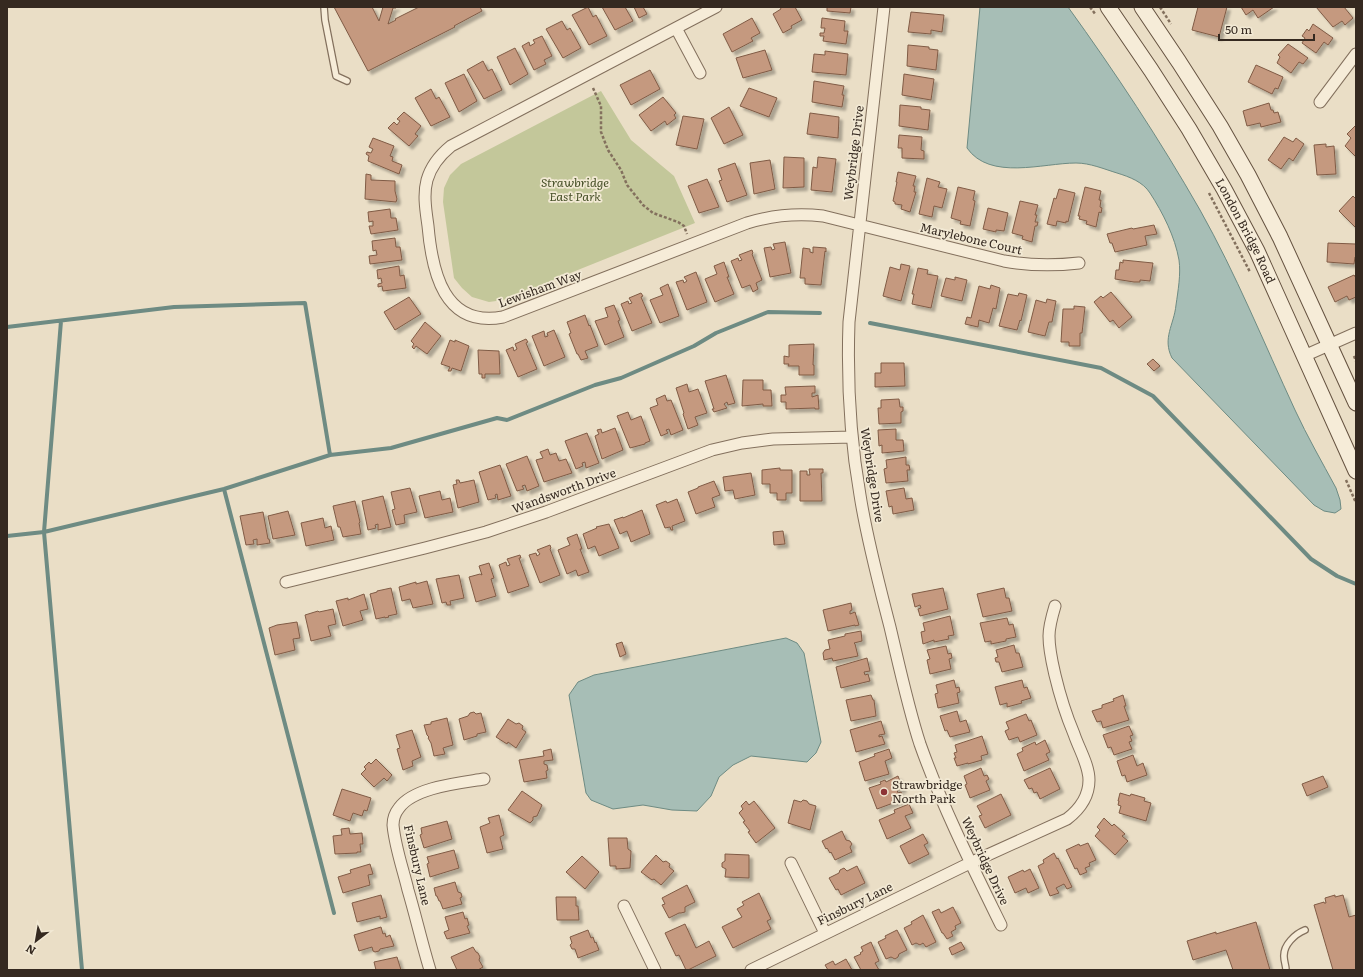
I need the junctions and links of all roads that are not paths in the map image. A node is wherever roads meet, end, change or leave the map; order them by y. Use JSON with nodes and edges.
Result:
{"nodes":[{"id":1,"x":324,"y":7,"type":"edge"},
{"id":2,"x":716,"y":7,"type":"edge"},
{"id":3,"x":884,"y":7,"type":"edge"},
{"id":4,"x":1108,"y":7,"type":"edge"},
{"id":5,"x":1142,"y":7,"type":"edge"},
{"id":6,"x":676,"y":28,"type":"junction"},
{"id":7,"x":1356,"y":54,"type":"edge"},
{"id":8,"x":700,"y":73,"type":"dead end"},
{"id":9,"x":347,"y":81,"type":"dead end"},
{"id":10,"x":1320,"y":102,"type":"dead end"},
{"id":11,"x":859,"y":224,"type":"junction"},
{"id":12,"x":1079,"y":264,"type":"dead end"},
{"id":13,"x":1356,"y":333,"type":"edge"},
{"id":14,"x":1330,"y":345,"type":"junction"},
{"id":15,"x":1304,"y":356,"type":"junction"},
{"id":16,"x":1356,"y":403,"type":"edge"},
{"id":17,"x":852,"y":437,"type":"junction"},
{"id":18,"x":1350,"y":473,"type":"edge"},
{"id":19,"x":286,"y":582,"type":"dead end"},
{"id":20,"x":1055,"y":606,"type":"dead end"},
{"id":21,"x":484,"y":779,"type":"dead end"},
{"id":22,"x":791,"y":863,"type":"dead end"},
{"id":23,"x":970,"y":863,"type":"junction"},
{"id":24,"x":624,"y":906,"type":"dead end"},
{"id":25,"x":1001,"y":925,"type":"dead end"},
{"id":26,"x":1305,"y":930,"type":"dead end"},
{"id":27,"x":825,"y":933,"type":"junction"},
{"id":28,"x":430,"y":970,"type":"edge"},
{"id":29,"x":655,"y":970,"type":"edge"},
{"id":30,"x":751,"y":970,"type":"edge"},
{"id":31,"x":1286,"y":970,"type":"edge"}],
"edges":[{"from":1,"to":9,"type":"lane"},
{"from":2,"to":6,"type":"street","name":"Lewisham Way"},
{"from":3,"to":11,"type":"street","name":"Weybridge Drive"},
{"from":4,"to":15,"type":"main road","name":"London Bridge Road"},
{"from":5,"to":14,"type":"main road"},
{"from":6,"to":8,"type":"street"},
{"from":6,"to":11,"type":"street","name":"Lewisham Way"},
{"from":7,"to":10,"type":"street"},
{"from":11,"to":12,"type":"street","name":"Marylebone Court"},
{"from":11,"to":17,"type":"street","name":"Weybridge Drive"},
{"from":13,"to":14,"type":"street"},
{"from":14,"to":15,"type":"street"},
{"from":14,"to":16,"type":"main road"},
{"from":15,"to":18,"type":"main road","name":"London Bridge Road"},
{"from":17,"to":19,"type":"street","name":"Wandsworth Drive"},
{"from":17,"to":23,"type":"street","name":"Weybridge Drive"},
{"from":20,"to":23,"type":"street","name":"Finsbury Lane"},
{"from":21,"to":28,"type":"street","name":"Finsbury Lane"},
{"from":22,"to":27,"type":"street"},
{"from":23,"to":25,"type":"street","name":"Weybridge Drive"},
{"from":23,"to":27,"type":"street","name":"Finsbury Lane"},
{"from":24,"to":29,"type":"street"},
{"from":26,"to":31,"type":"lane"},
{"from":27,"to":30,"type":"street","name":"Finsbury Lane"}]}
